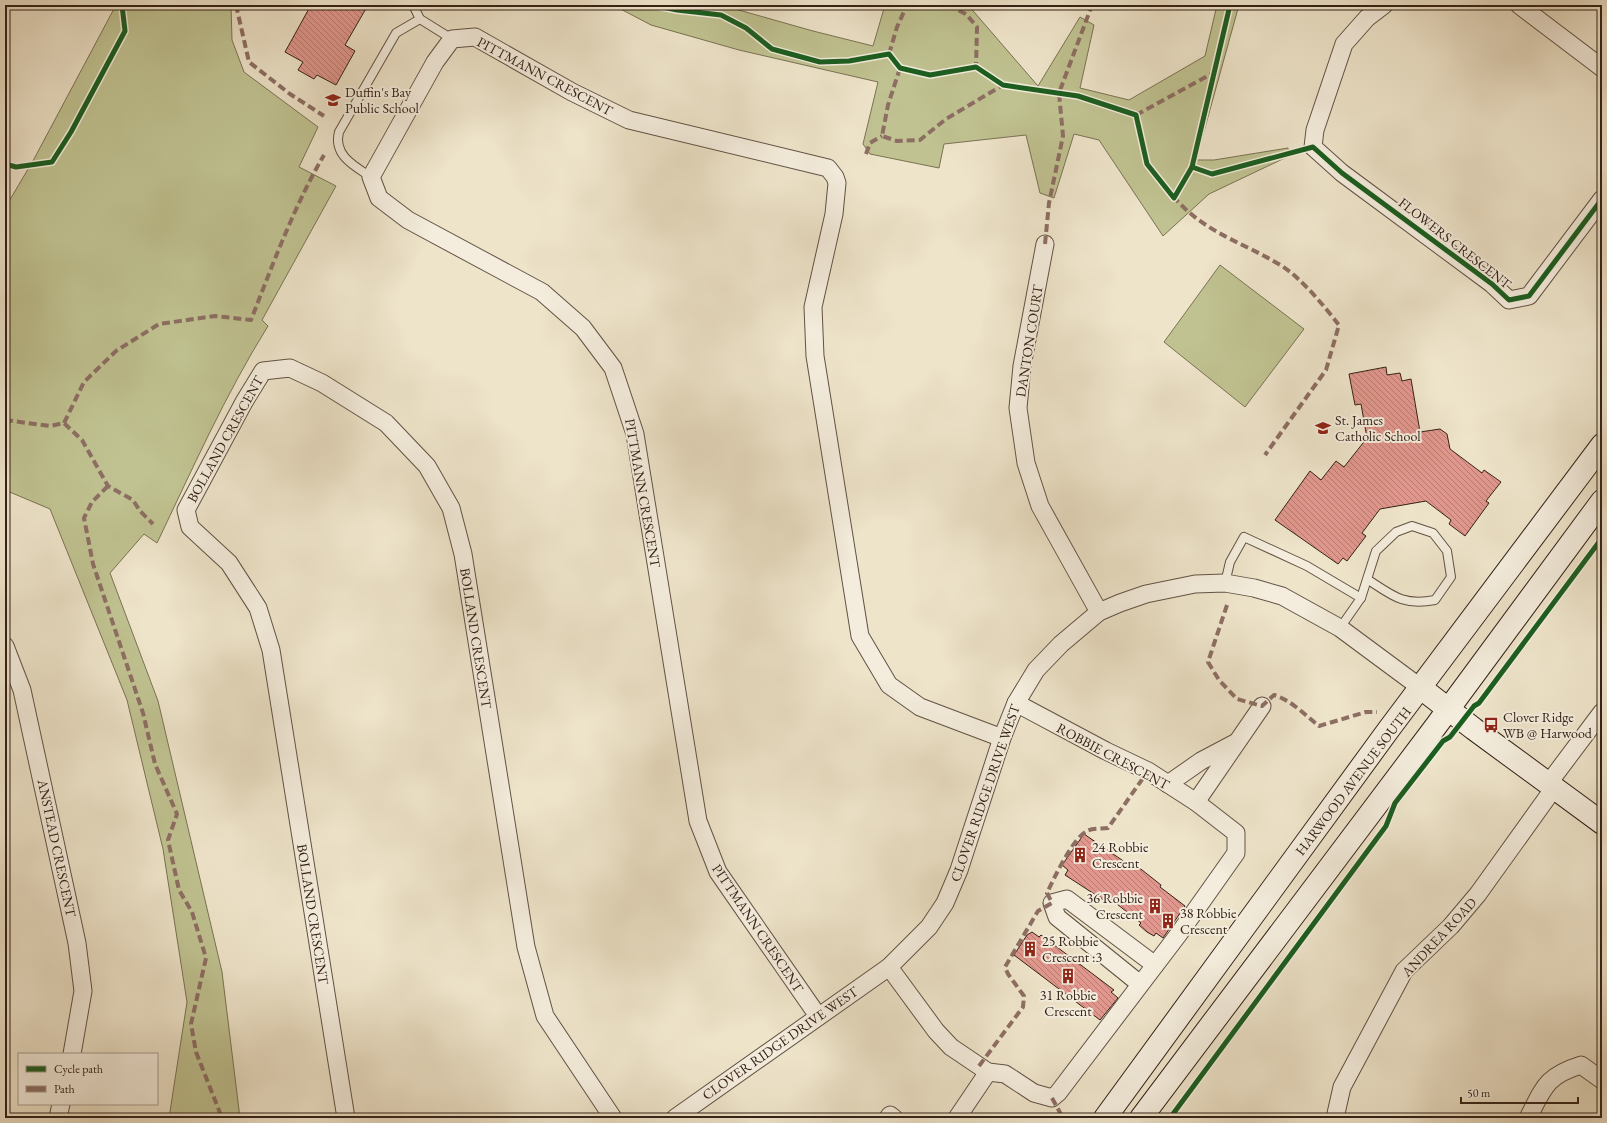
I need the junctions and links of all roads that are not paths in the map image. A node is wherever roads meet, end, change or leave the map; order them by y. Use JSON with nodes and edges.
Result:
{"nodes":[{"id":1,"x":413,"y":5,"type":"edge"},
{"id":2,"x":1384,"y":5,"type":"edge"},
{"id":3,"x":1519,"y":5,"type":"edge"},
{"id":4,"x":420,"y":19,"type":"junction"},
{"id":5,"x":452,"y":39,"type":"junction"},
{"id":6,"x":1602,"y":68,"type":"edge"},
{"id":7,"x":371,"y":177,"type":"junction"},
{"id":8,"x":1602,"y":199,"type":"edge"},
{"id":9,"x":1046,"y":244,"type":"dead end"},
{"id":10,"x":1602,"y":445,"type":"edge"},
{"id":11,"x":1602,"y":501,"type":"edge"},
{"id":12,"x":1367,"y":579,"type":"junction"},
{"id":13,"x":1225,"y":583,"type":"junction"},
{"id":14,"x":1361,"y":598,"type":"junction"},
{"id":15,"x":1099,"y":612,"type":"junction"},
{"id":16,"x":1340,"y":628,"type":"junction"},
{"id":17,"x":5,"y":646,"type":"edge"},
{"id":18,"x":1421,"y":688,"type":"junction"},
{"id":19,"x":1016,"y":703,"type":"junction"},
{"id":20,"x":1262,"y":706,"type":"dead end"},
{"id":21,"x":1448,"y":709,"type":"junction"},
{"id":22,"x":1602,"y":712,"type":"edge"},
{"id":23,"x":1002,"y":738,"type":"junction"},
{"id":24,"x":1237,"y":742,"type":"junction"},
{"id":25,"x":1168,"y":784,"type":"junction"},
{"id":26,"x":1551,"y":786,"type":"junction"},
{"id":27,"x":1196,"y":802,"type":"junction"},
{"id":28,"x":1602,"y":823,"type":"edge"},
{"id":29,"x":1155,"y":965,"type":"junction"},
{"id":30,"x":889,"y":967,"type":"junction"},
{"id":31,"x":1140,"y":984,"type":"junction"},
{"id":32,"x":818,"y":1016,"type":"junction"},
{"id":33,"x":72,"y":1053,"type":"edge"},
{"id":34,"x":988,"y":1072,"type":"junction"},
{"id":35,"x":1602,"y":1080,"type":"edge"},
{"id":36,"x":61,"y":1105,"type":"edge"},
{"id":37,"x":58,"y":1118,"type":"edge"},
{"id":38,"x":346,"y":1118,"type":"edge"},
{"id":39,"x":613,"y":1118,"type":"edge"},
{"id":40,"x":675,"y":1118,"type":"edge"},
{"id":41,"x":888,"y":1118,"type":"edge"},
{"id":42,"x":894,"y":1118,"type":"edge"},
{"id":43,"x":958,"y":1118,"type":"edge"},
{"id":44,"x":1105,"y":1118,"type":"edge"},
{"id":45,"x":1141,"y":1118,"type":"edge"},
{"id":46,"x":1335,"y":1118,"type":"edge"},
{"id":47,"x":1528,"y":1118,"type":"edge"}],
"edges":[{"from":1,"to":4,"type":"lane"},
{"from":2,"to":8,"type":"street","name":"FLOWERS CRESCENT"},
{"from":3,"to":6,"type":"street"},
{"from":4,"to":5,"type":"lane"},
{"from":4,"to":7,"type":"lane"},
{"from":5,"to":7,"type":"street"},
{"from":5,"to":23,"type":"street","name":"PITTMANN CRESCENT"},
{"from":7,"to":32,"type":"street","name":"PITTMANN CRESCENT"},
{"from":9,"to":15,"type":"street","name":"DANTON COURT"},
{"from":10,"to":18,"type":"main road","name":"HARWOOD AVENUE SOUTH"},
{"from":11,"to":21,"type":"main road"},
{"from":12,"to":12,"type":"lane"},
{"from":12,"to":14,"type":"lane"},
{"from":13,"to":14,"type":"lane"},
{"from":13,"to":15,"type":"street","name":"CLOVER RIDGE DRIVE WEST"},
{"from":13,"to":16,"type":"street","name":"CLOVER RIDGE DRIVE WEST"},
{"from":14,"to":16,"type":"lane"},
{"from":15,"to":19,"type":"street","name":"CLOVER RIDGE DRIVE WEST"},
{"from":16,"to":18,"type":"street","name":"CLOVER RIDGE DRIVE WEST"},
{"from":17,"to":33,"type":"street","name":"ANSTEAD CRESCENT"},
{"from":18,"to":21,"type":"main road","name":"CLOVER RIDGE DRIVE WEST"},
{"from":18,"to":44,"type":"main road","name":"HARWOOD AVENUE SOUTH"},
{"from":19,"to":23,"type":"street","name":"CLOVER RIDGE DRIVE WEST"},
{"from":19,"to":25,"type":"street","name":"ROBBIE CRESCENT"},
{"from":20,"to":24,"type":"street"},
{"from":21,"to":26,"type":"main road","name":"CLOVER RIDGE DRIVE WEST"},
{"from":21,"to":45,"type":"main road"},
{"from":22,"to":26,"type":"street","name":"ANDREA ROAD"},
{"from":23,"to":30,"type":"street","name":"CLOVER RIDGE DRIVE WEST"},
{"from":24,"to":25,"type":"street"},
{"from":24,"to":27,"type":"street"},
{"from":25,"to":27,"type":"street","name":"ROBBIE CRESCENT"},
{"from":26,"to":28,"type":"main road","name":"CLOVER RIDGE DRIVE WEST"},
{"from":26,"to":46,"type":"street","name":"ANDREA ROAD"},
{"from":27,"to":29,"type":"street","name":"ROBBIE CRESCENT"},
{"from":29,"to":31,"type":"street","name":"ROBBIE CRESCENT"},
{"from":29,"to":31,"type":"street"},
{"from":30,"to":32,"type":"street","name":"CLOVER RIDGE DRIVE WEST"},
{"from":30,"to":34,"type":"street","name":"ROBBIE CRESCENT"},
{"from":31,"to":34,"type":"street","name":"ROBBIE CRESCENT"},
{"from":32,"to":40,"type":"street","name":"CLOVER RIDGE DRIVE WEST"},
{"from":34,"to":43,"type":"street"},
{"from":35,"to":47,"type":"street"},
{"from":36,"to":37,"type":"street"},
{"from":38,"to":39,"type":"street","name":"BOLLAND CRESCENT"},
{"from":41,"to":42,"type":"street"}]}
